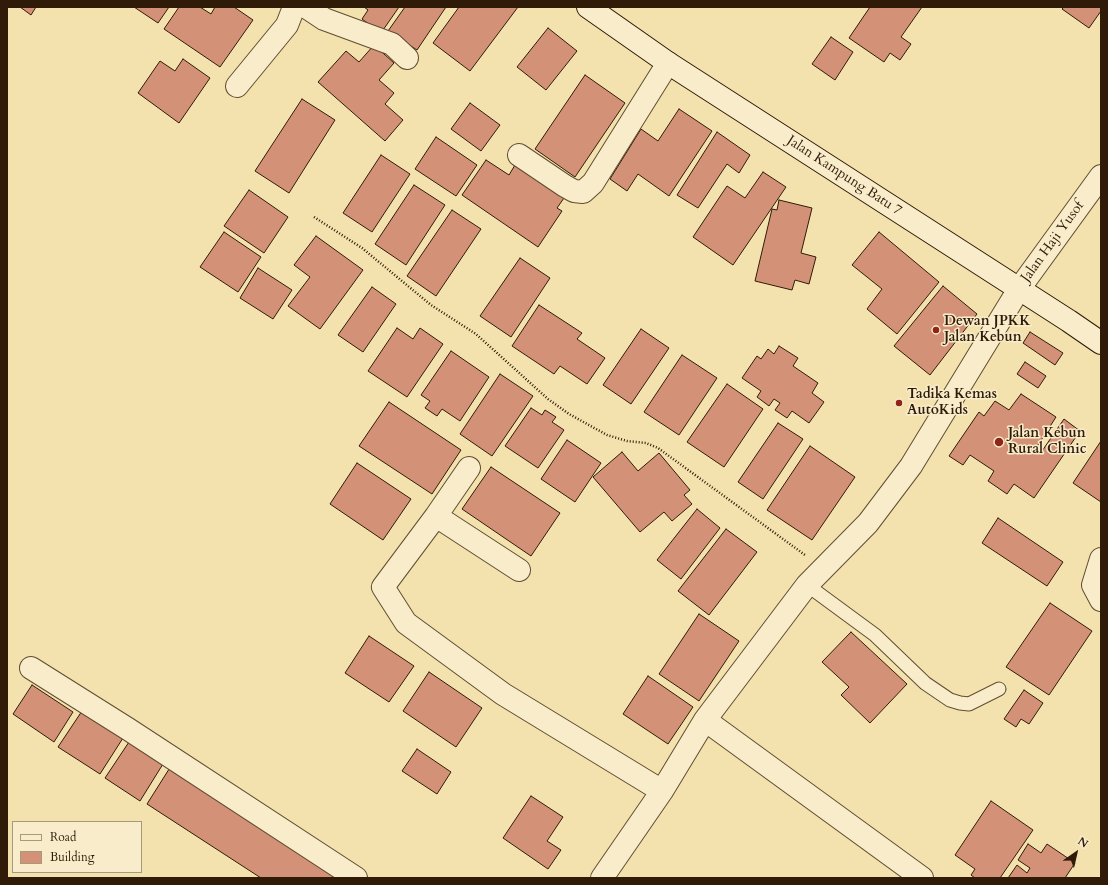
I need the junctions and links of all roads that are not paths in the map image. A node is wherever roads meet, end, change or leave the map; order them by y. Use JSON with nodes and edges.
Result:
{"nodes":[{"id":1,"x":294,"y":7,"type":"edge"},
{"id":2,"x":306,"y":7,"type":"edge"},
{"id":3,"x":588,"y":7,"type":"edge"},
{"id":4,"x":407,"y":58,"type":"dead end"},
{"id":5,"x":668,"y":63,"type":"junction"},
{"id":6,"x":237,"y":86,"type":"dead end"},
{"id":7,"x":519,"y":155,"type":"dead end"},
{"id":8,"x":1101,"y":176,"type":"edge"},
{"id":9,"x":1019,"y":289,"type":"junction"},
{"id":10,"x":1101,"y":343,"type":"edge"},
{"id":11,"x":469,"y":468,"type":"dead end"},
{"id":12,"x":436,"y":516,"type":"junction"},
{"id":13,"x":1101,"y":559,"type":"edge"},
{"id":14,"x":519,"y":570,"type":"dead end"},
{"id":15,"x":807,"y":585,"type":"junction"},
{"id":16,"x":1101,"y":600,"type":"edge"},
{"id":17,"x":31,"y":668,"type":"dead end"},
{"id":18,"x":999,"y":689,"type":"dead end"},
{"id":19,"x":705,"y":720,"type":"junction"},
{"id":20,"x":662,"y":791,"type":"junction"},
{"id":21,"x":356,"y":878,"type":"edge"},
{"id":22,"x":602,"y":878,"type":"edge"},
{"id":23,"x":922,"y":878,"type":"edge"}],
"edges":[{"from":1,"to":6,"type":"street"},
{"from":2,"to":4,"type":"street"},
{"from":3,"to":5,"type":"street","name":"Jalan Kampung Batu 7"},
{"from":5,"to":7,"type":"street"},
{"from":5,"to":9,"type":"street","name":"Jalan Kampung Batu 7"},
{"from":8,"to":9,"type":"street","name":"Jalan Haji Yusof"},
{"from":9,"to":10,"type":"street","name":"Jalan Kampung Batu 7"},
{"from":9,"to":15,"type":"street","name":"Jalan Haji Yusof"},
{"from":11,"to":12,"type":"street"},
{"from":12,"to":14,"type":"street"},
{"from":12,"to":20,"type":"street"},
{"from":13,"to":16,"type":"street"},
{"from":15,"to":18,"type":"lane"},
{"from":15,"to":19,"type":"street","name":"Jalan Haji Yusof"},
{"from":17,"to":21,"type":"street"},
{"from":19,"to":20,"type":"street","name":"Jalan Haji Yusof"},
{"from":19,"to":23,"type":"street"},
{"from":20,"to":22,"type":"street","name":"Jalan Haji Yusof"}]}
